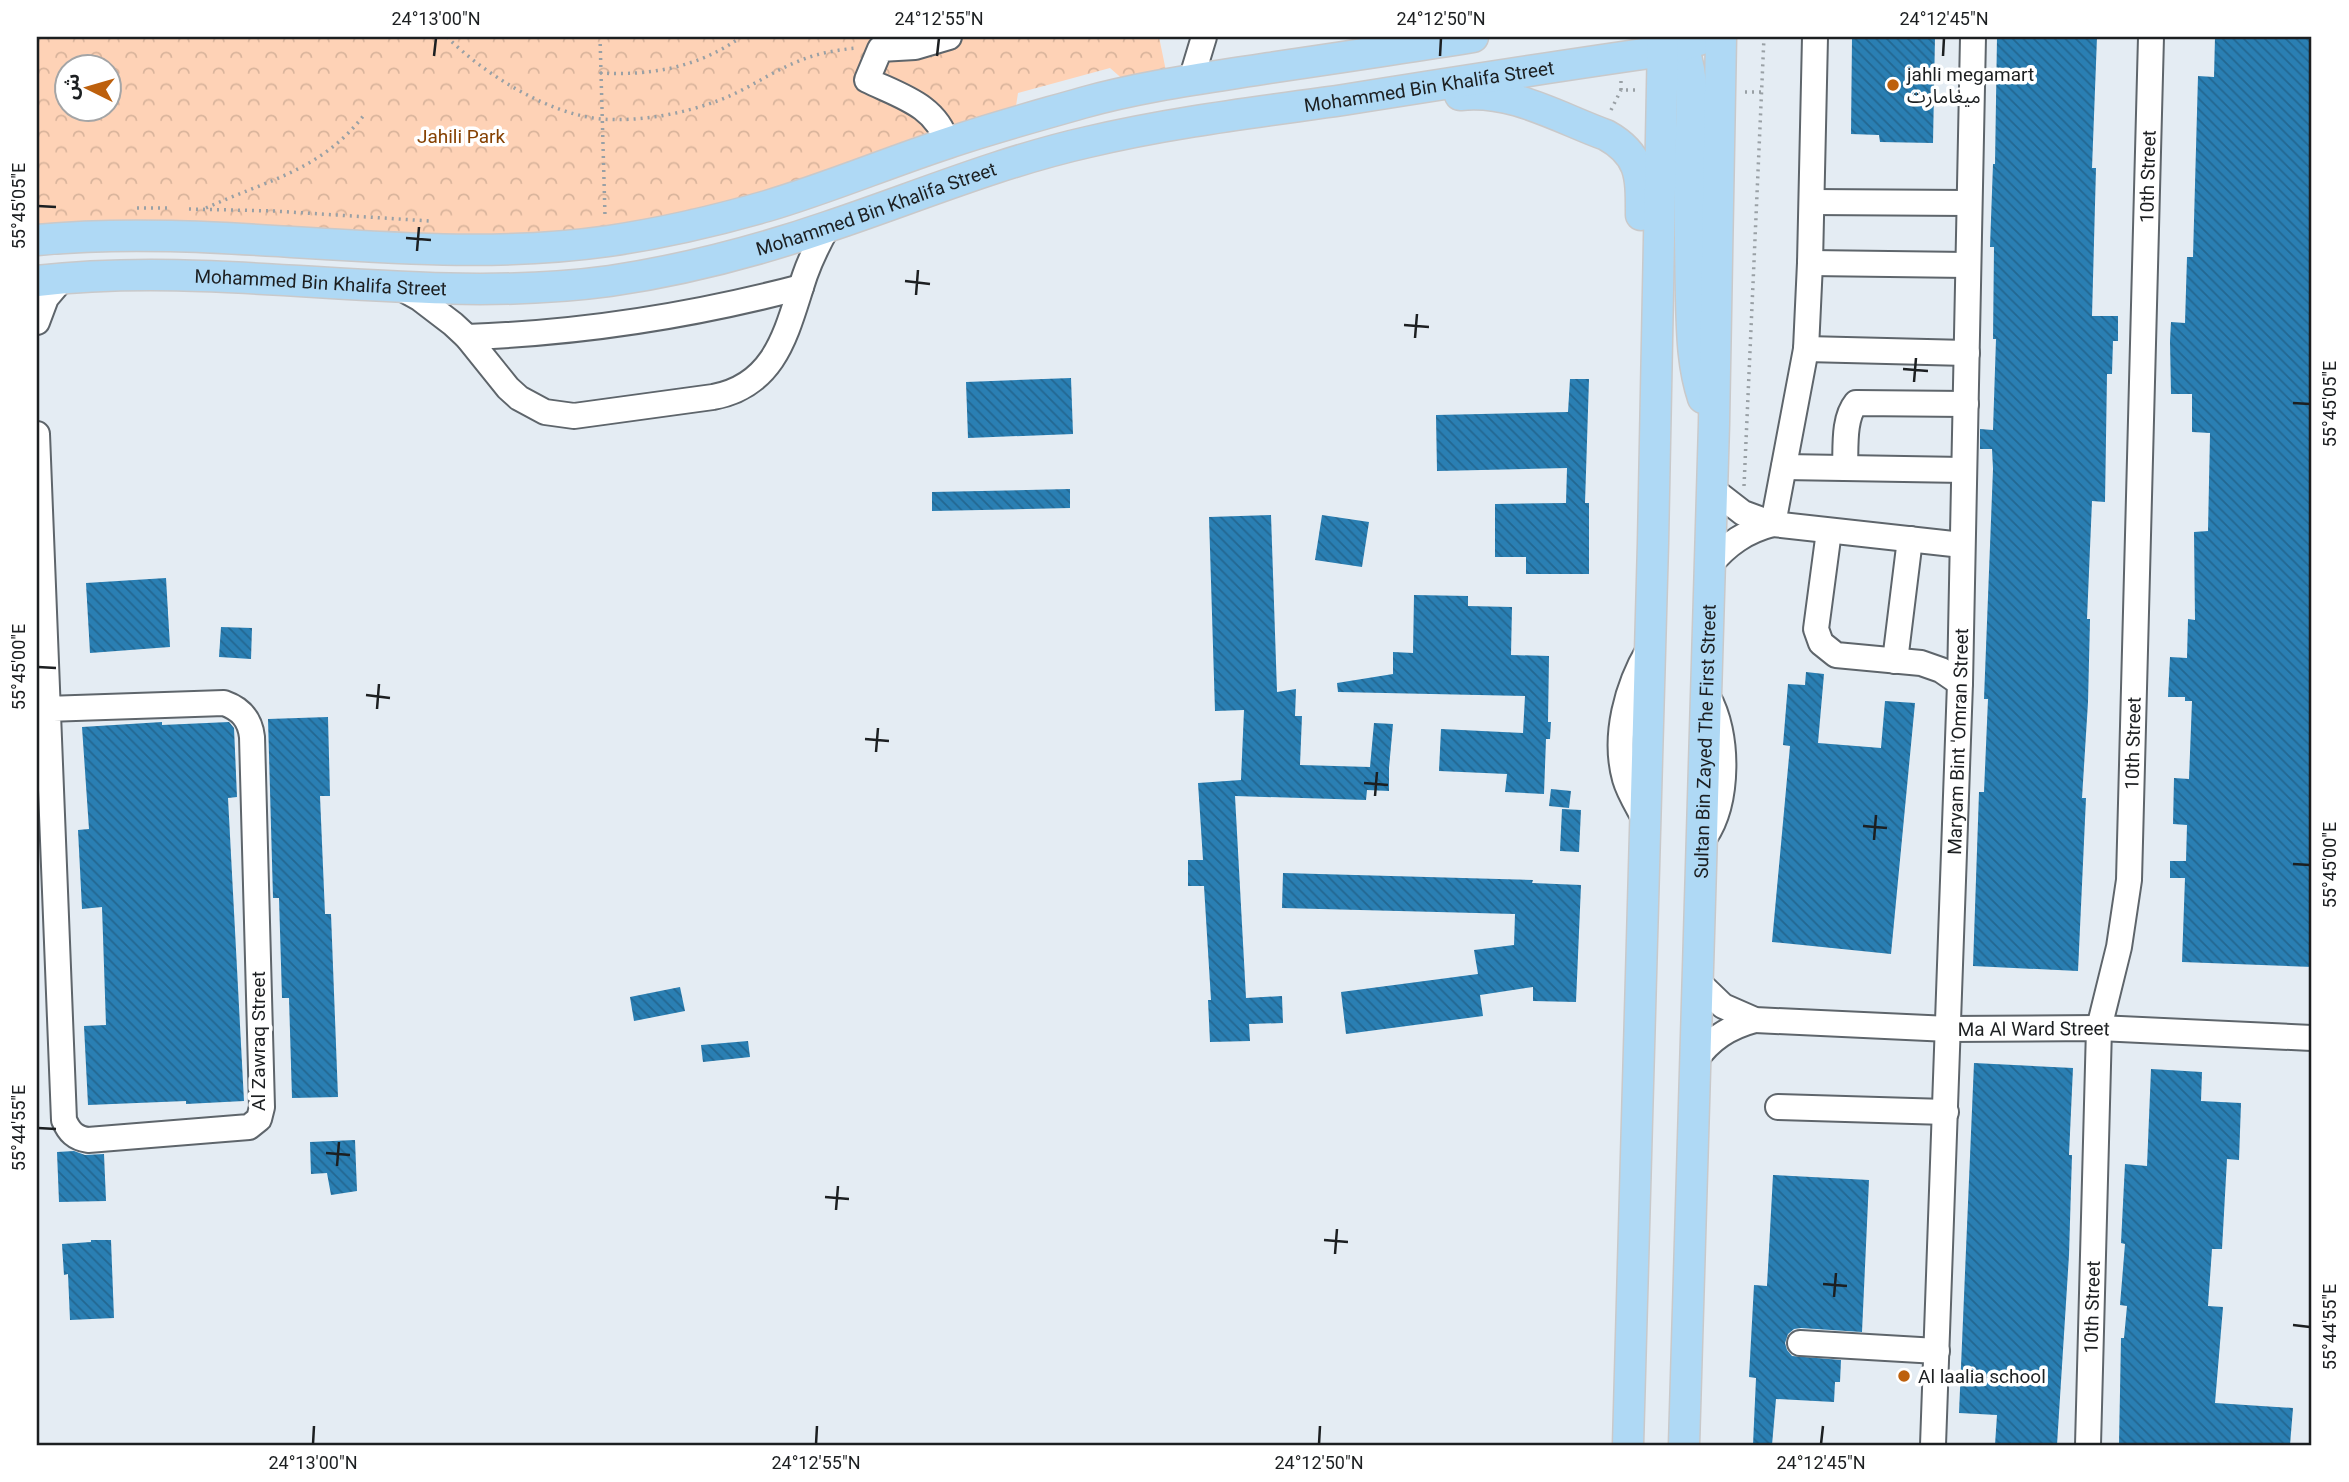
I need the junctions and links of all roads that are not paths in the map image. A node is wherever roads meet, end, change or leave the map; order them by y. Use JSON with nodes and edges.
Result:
{"nodes":[{"id":1,"x":949,"y":37,"type":"edge"},
{"id":2,"x":1204,"y":37,"type":"edge"},
{"id":3,"x":1400,"y":37,"type":"edge"},
{"id":4,"x":1473,"y":37,"type":"edge"},
{"id":5,"x":1721,"y":37,"type":"edge"},
{"id":6,"x":1815,"y":37,"type":"edge"},
{"id":7,"x":1973,"y":37,"type":"edge"},
{"id":8,"x":2151,"y":37,"type":"edge"},
{"id":9,"x":1679,"y":41,"type":"edge"},
{"id":10,"x":1339,"y":58,"type":"junction"},
{"id":11,"x":1191,"y":80,"type":"junction"},
{"id":12,"x":1340,"y":100,"type":"junction"},
{"id":13,"x":947,"y":143,"type":"junction"},
{"id":14,"x":1812,"y":202,"type":"junction"},
{"id":15,"x":1969,"y":203,"type":"junction"},
{"id":16,"x":828,"y":226,"type":"junction"},
{"id":17,"x":37,"y":240,"type":"edge"},
{"id":18,"x":1810,"y":263,"type":"junction"},
{"id":19,"x":1968,"y":265,"type":"junction"},
{"id":20,"x":50,"y":280,"type":"edge"},
{"id":21,"x":801,"y":287,"type":"junction"},
{"id":22,"x":401,"y":288,"type":"junction"},
{"id":23,"x":1658,"y":315,"type":"junction"},
{"id":24,"x":37,"y":322,"type":"edge"},
{"id":25,"x":467,"y":337,"type":"junction"},
{"id":26,"x":1806,"y":349,"type":"junction"},
{"id":27,"x":1967,"y":353,"type":"junction"},
{"id":28,"x":1966,"y":404,"type":"junction"},
{"id":29,"x":1714,"y":424,"type":"junction"},
{"id":30,"x":37,"y":433,"type":"edge"},
{"id":31,"x":1784,"y":467,"type":"junction"},
{"id":32,"x":1845,"y":468,"type":"junction"},
{"id":33,"x":1965,"y":470,"type":"junction"},
{"id":34,"x":1712,"y":489,"type":"junction"},
{"id":35,"x":1773,"y":524,"type":"junction"},
{"id":36,"x":1829,"y":531,"type":"junction"},
{"id":37,"x":1910,"y":539,"type":"junction"},
{"id":38,"x":1962,"y":545,"type":"junction"},
{"id":39,"x":1709,"y":566,"type":"junction"},
{"id":40,"x":1895,"y":661,"type":"junction"},
{"id":41,"x":1960,"y":683,"type":"junction"},
{"id":42,"x":46,"y":709,"type":"junction"},
{"id":43,"x":46,"y":899,"type":"edge"},
{"id":44,"x":1697,"y":982,"type":"junction"},
{"id":45,"x":1755,"y":1020,"type":"junction"},
{"id":46,"x":2099,"y":1028,"type":"junction"},
{"id":47,"x":1949,"y":1029,"type":"junction"},
{"id":48,"x":2312,"y":1038,"type":"edge"},
{"id":49,"x":1695,"y":1061,"type":"junction"},
{"id":50,"x":1778,"y":1107,"type":"dead end"},
{"id":51,"x":1946,"y":1112,"type":"junction"},
{"id":52,"x":1800,"y":1343,"type":"dead end"},
{"id":53,"x":1937,"y":1351,"type":"junction"},
{"id":54,"x":1628,"y":1445,"type":"edge"},
{"id":55,"x":1684,"y":1445,"type":"edge"},
{"id":56,"x":1934,"y":1445,"type":"edge"},
{"id":57,"x":2088,"y":1445,"type":"edge"}],
"edges":[{"from":1,"to":13,"type":"street"},
{"from":2,"to":11,"type":"street"},
{"from":3,"to":10,"type":"main road"},
{"from":4,"to":10,"type":"main road","name":"Mohammed Bin Khalifa Street"},
{"from":5,"to":29,"type":"main road","name":"Sultan Bin Zayed The First Street"},
{"from":6,"to":14,"type":"street"},
{"from":7,"to":15,"type":"street","name":"Maryam Bint 'Omran Street"},
{"from":8,"to":46,"type":"street","name":"10th Street"},
{"from":9,"to":12,"type":"main road","name":"Mohammed Bin Khalifa Street"},
{"from":9,"to":23,"type":"main road"},
{"from":9,"to":29,"type":"main road"},
{"from":10,"to":11,"type":"main road","name":"Mohammed Bin Khalifa Street"},
{"from":11,"to":13,"type":"main road","name":"Mohammed Bin Khalifa Street"},
{"from":12,"to":16,"type":"main road","name":"Mohammed Bin Khalifa Street"},
{"from":12,"to":23,"type":"main road"},
{"from":13,"to":17,"type":"main road","name":"Mohammed Bin Khalifa Street"},
{"from":14,"to":15,"type":"street"},
{"from":14,"to":18,"type":"street"},
{"from":15,"to":19,"type":"street","name":"Maryam Bint 'Omran Street"},
{"from":16,"to":21,"type":"street"},
{"from":16,"to":22,"type":"main road","name":"Mohammed Bin Khalifa Street"},
{"from":18,"to":19,"type":"street"},
{"from":18,"to":26,"type":"street"},
{"from":19,"to":27,"type":"street","name":"Maryam Bint 'Omran Street"},
{"from":20,"to":22,"type":"main road","name":"Mohammed Bin Khalifa Street"},
{"from":20,"to":24,"type":"street"},
{"from":21,"to":25,"type":"street"},
{"from":21,"to":25,"type":"street"},
{"from":22,"to":25,"type":"street"},
{"from":23,"to":54,"type":"main road"},
{"from":26,"to":27,"type":"street"},
{"from":26,"to":31,"type":"street"},
{"from":27,"to":28,"type":"street","name":"Maryam Bint 'Omran Street"},
{"from":28,"to":32,"type":"street"},
{"from":28,"to":33,"type":"street","name":"Maryam Bint 'Omran Street"},
{"from":29,"to":34,"type":"main road","name":"Sultan Bin Zayed The First Street"},
{"from":30,"to":42,"type":"street","name":"Al Zawraq Street"},
{"from":31,"to":32,"type":"street"},
{"from":31,"to":35,"type":"street"},
{"from":32,"to":33,"type":"street"},
{"from":33,"to":38,"type":"street","name":"Maryam Bint 'Omran Street"},
{"from":34,"to":35,"type":"street"},
{"from":34,"to":39,"type":"main road","name":"Sultan Bin Zayed The First Street"},
{"from":35,"to":36,"type":"street"},
{"from":35,"to":39,"type":"street"},
{"from":36,"to":37,"type":"street"},
{"from":36,"to":40,"type":"street"},
{"from":37,"to":38,"type":"street"},
{"from":37,"to":40,"type":"street"},
{"from":38,"to":41,"type":"street","name":"Maryam Bint 'Omran Street"},
{"from":39,"to":44,"type":"main road","name":"Sultan Bin Zayed The First Street"},
{"from":40,"to":41,"type":"street"},
{"from":41,"to":47,"type":"street","name":"Maryam Bint 'Omran Street"},
{"from":42,"to":43,"type":"street","name":"Al Zawraq Street"},
{"from":42,"to":43,"type":"street","name":"Al Zawraq Street"},
{"from":44,"to":45,"type":"street","name":"Ma Al Ward Street"},
{"from":44,"to":49,"type":"main road","name":"Sultan Bin Zayed The First Street"},
{"from":45,"to":47,"type":"street","name":"Ma Al Ward Street"},
{"from":45,"to":49,"type":"street","name":"Ma Al Ward Street"},
{"from":46,"to":47,"type":"street","name":"Ma Al Ward Street"},
{"from":46,"to":48,"type":"street","name":"Ma Al Ward Street"},
{"from":46,"to":57,"type":"street","name":"10th Street"},
{"from":47,"to":51,"type":"street","name":"Maryam Bint 'Omran Street"},
{"from":49,"to":55,"type":"main road","name":"Sultan Bin Zayed The First Street"},
{"from":50,"to":51,"type":"street"},
{"from":51,"to":53,"type":"street","name":"Maryam Bint 'Omran Street"},
{"from":52,"to":53,"type":"street"},
{"from":53,"to":56,"type":"street","name":"Maryam Bint 'Omran Street"}]}
